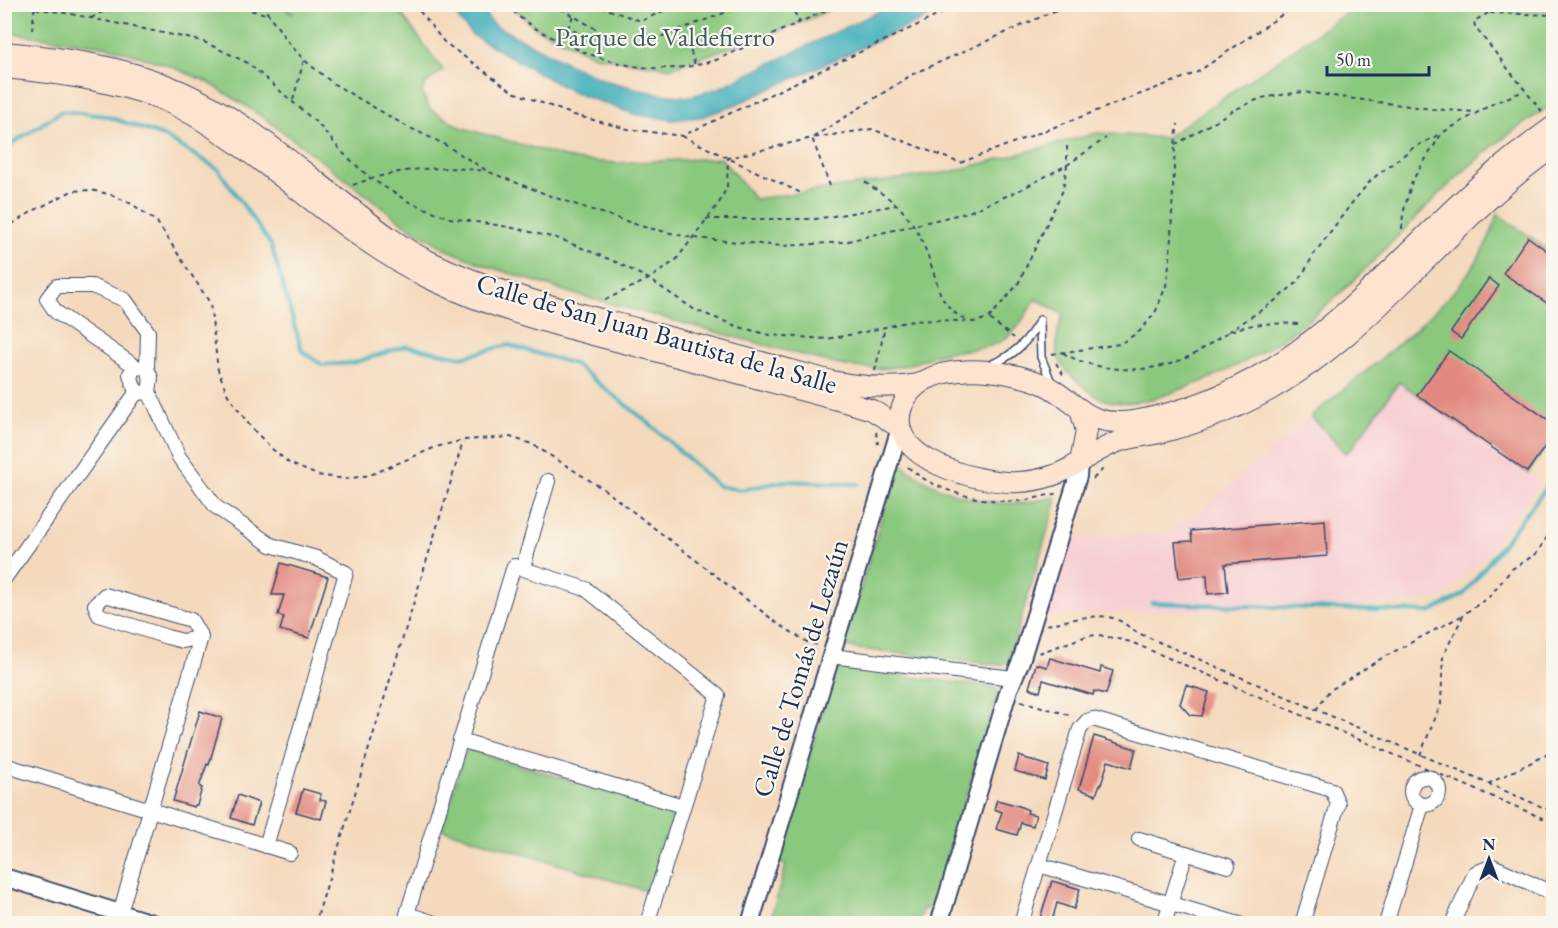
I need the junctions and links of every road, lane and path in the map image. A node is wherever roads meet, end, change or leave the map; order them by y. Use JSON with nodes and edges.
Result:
{"nodes":[{"id":1,"x":9,"y":4,"type":"edge"},
{"id":2,"x":95,"y":4,"type":"edge"},
{"id":3,"x":134,"y":4,"type":"edge"},
{"id":4,"x":225,"y":4,"type":"edge"},
{"id":5,"x":261,"y":4,"type":"edge"},
{"id":6,"x":414,"y":4,"type":"edge"},
{"id":7,"x":507,"y":4,"type":"edge"},
{"id":8,"x":553,"y":4,"type":"edge"},
{"id":9,"x":592,"y":4,"type":"edge"},
{"id":10,"x":679,"y":4,"type":"edge"},
{"id":11,"x":748,"y":4,"type":"edge"},
{"id":12,"x":790,"y":4,"type":"edge"},
{"id":13,"x":840,"y":4,"type":"edge"},
{"id":14,"x":962,"y":4,"type":"edge"},
{"id":15,"x":1070,"y":4,"type":"edge"},
{"id":16,"x":1298,"y":4,"type":"edge"},
{"id":17,"x":1504,"y":4,"type":"edge"},
{"id":18,"x":26,"y":5,"type":"edge"},
{"id":19,"x":35,"y":6,"type":"edge"},
{"id":20,"x":1487,"y":12,"type":"junction"},
{"id":21,"x":100,"y":13,"type":"junction"},
{"id":22,"x":270,"y":15,"type":"junction"},
{"id":23,"x":1554,"y":15,"type":"edge"},
{"id":24,"x":573,"y":16,"type":"junction"},
{"id":25,"x":89,"y":18,"type":"junction"},
{"id":26,"x":800,"y":23,"type":"junction"},
{"id":27,"x":32,"y":30,"type":"dead end"},
{"id":28,"x":669,"y":34,"type":"junction"},
{"id":29,"x":573,"y":47,"type":"junction"},
{"id":30,"x":4,"y":52,"type":"edge"},
{"id":31,"x":304,"y":60,"type":"junction"},
{"id":32,"x":695,"y":66,"type":"junction"},
{"id":33,"x":4,"y":69,"type":"edge"},
{"id":34,"x":1524,"y":91,"type":"junction"},
{"id":35,"x":293,"y":100,"type":"junction"},
{"id":36,"x":1475,"y":112,"type":"junction"},
{"id":37,"x":1550,"y":122,"type":"edge"},
{"id":38,"x":1178,"y":124,"type":"dead end"},
{"id":39,"x":1442,"y":133,"type":"junction"},
{"id":40,"x":682,"y":136,"type":"junction"},
{"id":41,"x":812,"y":138,"type":"junction"},
{"id":42,"x":1106,"y":138,"type":"dead end"},
{"id":43,"x":1067,"y":144,"type":"dead end"},
{"id":44,"x":1175,"y":144,"type":"junction"},
{"id":45,"x":1554,"y":147,"type":"edge"},
{"id":46,"x":728,"y":158,"type":"junction"},
{"id":47,"x":1067,"y":165,"type":"junction"},
{"id":48,"x":489,"y":172,"type":"junction"},
{"id":49,"x":370,"y":178,"type":"junction"},
{"id":50,"x":866,"y":182,"type":"dead end"},
{"id":51,"x":353,"y":184,"type":"dead end"},
{"id":52,"x":830,"y":186,"type":"dead end"},
{"id":53,"x":801,"y":193,"type":"dead end"},
{"id":54,"x":897,"y":205,"type":"junction"},
{"id":55,"x":706,"y":219,"type":"junction"},
{"id":56,"x":914,"y":226,"type":"junction"},
{"id":57,"x":4,"y":229,"type":"edge"},
{"id":58,"x":1402,"y":229,"type":"dead end"},
{"id":59,"x":693,"y":238,"type":"junction"},
{"id":60,"x":649,"y":279,"type":"junction"},
{"id":61,"x":605,"y":300,"type":"dead end"},
{"id":62,"x":989,"y":318,"type":"junction"},
{"id":63,"x":974,"y":322,"type":"junction"},
{"id":64,"x":1300,"y":324,"type":"dead end"},
{"id":65,"x":1228,"y":332,"type":"junction"},
{"id":66,"x":1008,"y":345,"type":"dead end"},
{"id":67,"x":1040,"y":349,"type":"junction"},
{"id":68,"x":1062,"y":352,"type":"junction"},
{"id":69,"x":1052,"y":354,"type":"junction"},
{"id":70,"x":142,"y":368,"type":"junction"},
{"id":71,"x":973,"y":371,"type":"junction"},
{"id":72,"x":874,"y":374,"type":"dead end"},
{"id":73,"x":881,"y":374,"type":"dead end"},
{"id":74,"x":918,"y":384,"type":"junction"},
{"id":75,"x":1061,"y":385,"type":"junction"},
{"id":76,"x":142,"y":392,"type":"junction"},
{"id":77,"x":1080,"y":410,"type":"junction"},
{"id":78,"x":879,"y":428,"type":"dead end"},
{"id":79,"x":900,"y":428,"type":"junction"},
{"id":80,"x":874,"y":431,"type":"dead end"},
{"id":81,"x":464,"y":440,"type":"junction"},
{"id":82,"x":891,"y":456,"type":"junction"},
{"id":83,"x":1079,"y":462,"type":"junction"},
{"id":84,"x":1105,"y":466,"type":"dead end"},
{"id":85,"x":548,"y":482,"type":"dead end"},
{"id":86,"x":1090,"y":483,"type":"dead end"},
{"id":87,"x":1072,"y":494,"type":"junction"},
{"id":88,"x":1022,"y":496,"type":"dead end"},
{"id":89,"x":1554,"y":527,"type":"edge"},
{"id":90,"x":523,"y":567,"type":"junction"},
{"id":91,"x":4,"y":579,"type":"edge"},
{"id":92,"x":1464,"y":614,"type":"junction"},
{"id":93,"x":1031,"y":628,"type":"junction"},
{"id":94,"x":201,"y":637,"type":"junction"},
{"id":95,"x":832,"y":653,"type":"junction"},
{"id":96,"x":1021,"y":661,"type":"junction"},
{"id":97,"x":1013,"y":678,"type":"junction"},
{"id":98,"x":1020,"y":701,"type":"dead end"},
{"id":99,"x":1316,"y":710,"type":"junction"},
{"id":100,"x":1087,"y":721,"type":"junction"},
{"id":101,"x":460,"y":740,"type":"junction"},
{"id":102,"x":1554,"y":751,"type":"edge"},
{"id":103,"x":1420,"y":755,"type":"junction"},
{"id":104,"x":4,"y":765,"type":"edge"},
{"id":105,"x":1432,"y":775,"type":"junction"},
{"id":106,"x":1488,"y":784,"type":"junction"},
{"id":107,"x":1422,"y":804,"type":"junction"},
{"id":108,"x":683,"y":806,"type":"junction"},
{"id":109,"x":151,"y":811,"type":"junction"},
{"id":110,"x":1554,"y":812,"type":"edge"},
{"id":111,"x":1554,"y":823,"type":"edge"},
{"id":112,"x":1139,"y":839,"type":"dead end"},
{"id":113,"x":266,"y":846,"type":"junction"},
{"id":114,"x":290,"y":853,"type":"dead end"},
{"id":115,"x":1186,"y":853,"type":"junction"},
{"id":116,"x":1039,"y":865,"type":"junction"},
{"id":117,"x":1228,"y":866,"type":"dead end"},
{"id":118,"x":4,"y":877,"type":"edge"},
{"id":119,"x":1554,"y":894,"type":"edge"},
{"id":120,"x":1170,"y":903,"type":"junction"},
{"id":121,"x":120,"y":913,"type":"junction"},
{"id":122,"x":4,"y":917,"type":"edge"},
{"id":123,"x":25,"y":924,"type":"edge"},
{"id":124,"x":155,"y":924,"type":"edge"},
{"id":125,"x":315,"y":924,"type":"edge"},
{"id":126,"x":438,"y":924,"type":"edge"},
{"id":127,"x":647,"y":924,"type":"edge"},
{"id":128,"x":750,"y":924,"type":"edge"},
{"id":129,"x":939,"y":924,"type":"edge"},
{"id":130,"x":1021,"y":924,"type":"edge"},
{"id":131,"x":1164,"y":924,"type":"edge"},
{"id":132,"x":1239,"y":924,"type":"edge"},
{"id":133,"x":1302,"y":924,"type":"edge"},
{"id":134,"x":1386,"y":924,"type":"edge"},
{"id":135,"x":1452,"y":924,"type":"edge"}],
"edges":[{"from":1,"to":18,"type":"path"},
{"from":2,"to":21,"type":"path"},
{"from":3,"to":21,"type":"path"},
{"from":4,"to":22,"type":"path"},
{"from":5,"to":22,"type":"path"},
{"from":6,"to":40,"type":"path"},
{"from":7,"to":29,"type":"path"},
{"from":8,"to":24,"type":"path"},
{"from":9,"to":10,"type":"path"},
{"from":11,"to":28,"type":"path"},
{"from":12,"to":26,"type":"path"},
{"from":13,"to":26,"type":"path"},
{"from":14,"to":40,"type":"path"},
{"from":15,"to":41,"type":"path"},
{"from":16,"to":41,"type":"path"},
{"from":17,"to":20,"type":"path"},
{"from":18,"to":19,"type":"path"},
{"from":19,"to":25,"type":"path"},
{"from":19,"to":27,"type":"path"},
{"from":20,"to":23,"type":"path"},
{"from":20,"to":34,"type":"path"},
{"from":21,"to":25,"type":"path"},
{"from":22,"to":31,"type":"path"},
{"from":24,"to":28,"type":"path"},
{"from":24,"to":29,"type":"path"},
{"from":25,"to":35,"type":"path"},
{"from":26,"to":32,"type":"path"},
{"from":28,"to":32,"type":"path"},
{"from":29,"to":32,"type":"path"},
{"from":30,"to":74,"type":"main road","name":"Calle de San Juan Bautista de la Salle"},
{"from":31,"to":35,"type":"path"},
{"from":31,"to":48,"type":"path"},
{"from":33,"to":79,"type":"main road","name":"Calle de San Juan Bautista de la Salle"},
{"from":34,"to":36,"type":"path"},
{"from":34,"to":37,"type":"path"},
{"from":35,"to":49,"type":"path"},
{"from":36,"to":39,"type":"path"},
{"from":36,"to":44,"type":"path"},
{"from":37,"to":77,"type":"main road","name":"Calle de San Juan Bautista de la Salle"},
{"from":38,"to":44,"type":"path"},
{"from":39,"to":58,"type":"path"},
{"from":39,"to":65,"type":"path"},
{"from":40,"to":46,"type":"path"},
{"from":41,"to":46,"type":"path"},
{"from":41,"to":52,"type":"path"},
{"from":42,"to":47,"type":"path"},
{"from":43,"to":47,"type":"path"},
{"from":44,"to":68,"type":"path"},
{"from":45,"to":83,"type":"main road","name":"Calle de San Juan Bautista de la Salle"},
{"from":46,"to":53,"type":"path"},
{"from":46,"to":55,"type":"path"},
{"from":47,"to":56,"type":"path"},
{"from":47,"to":62,"type":"path"},
{"from":48,"to":49,"type":"path"},
{"from":48,"to":59,"type":"path"},
{"from":49,"to":51,"type":"path"},
{"from":49,"to":60,"type":"path"},
{"from":50,"to":54,"type":"path"},
{"from":54,"to":55,"type":"path"},
{"from":54,"to":56,"type":"path"},
{"from":55,"to":59,"type":"path"},
{"from":56,"to":59,"type":"path"},
{"from":56,"to":63,"type":"path"},
{"from":57,"to":81,"type":"path"},
{"from":59,"to":60,"type":"path"},
{"from":60,"to":61,"type":"path"},
{"from":60,"to":63,"type":"path"},
{"from":62,"to":63,"type":"path"},
{"from":62,"to":66,"type":"path"},
{"from":64,"to":65,"type":"path"},
{"from":65,"to":68,"type":"path"},
{"from":67,"to":69,"type":"path"},
{"from":67,"to":71,"type":"lane"},
{"from":67,"to":75,"type":"lane"},
{"from":68,"to":69,"type":"path"},
{"from":69,"to":75,"type":"path"},
{"from":70,"to":70,"type":"street"},
{"from":70,"to":76,"type":"street"},
{"from":71,"to":74,"type":"main road","name":"Calle de San Juan Bautista de la Salle"},
{"from":71,"to":75,"type":"main road","name":"Calle de San Juan Bautista de la Salle"},
{"from":72,"to":73,"type":"path"},
{"from":74,"to":79,"type":"main road"},
{"from":75,"to":77,"type":"main road","name":"Calle de San Juan Bautista de la Salle"},
{"from":76,"to":91,"type":"street"},
{"from":76,"to":113,"type":"street"},
{"from":77,"to":83,"type":"main road"},
{"from":78,"to":82,"type":"path"},
{"from":79,"to":82,"type":"street","name":"Calle de Tomás de Lezaún"},
{"from":79,"to":83,"type":"main road","name":"Calle de San Juan Bautista de la Salle"},
{"from":80,"to":82,"type":"path"},
{"from":81,"to":95,"type":"path"},
{"from":81,"to":125,"type":"path"},
{"from":82,"to":87,"type":"path"},
{"from":82,"to":95,"type":"street","name":"Calle de Tomás de Lezaún"},
{"from":83,"to":87,"type":"street"},
{"from":84,"to":86,"type":"path"},
{"from":85,"to":90,"type":"street"},
{"from":87,"to":88,"type":"path"},
{"from":87,"to":93,"type":"street"},
{"from":89,"to":92,"type":"path"},
{"from":90,"to":101,"type":"street"},
{"from":90,"to":108,"type":"street"},
{"from":92,"to":99,"type":"path"},
{"from":92,"to":103,"type":"path"},
{"from":93,"to":96,"type":"street"},
{"from":93,"to":99,"type":"path"},
{"from":94,"to":94,"type":"street"},
{"from":94,"to":109,"type":"street"},
{"from":95,"to":97,"type":"street"},
{"from":95,"to":128,"type":"street","name":"Calle de Tomás de Lezaún"},
{"from":96,"to":97,"type":"street"},
{"from":96,"to":105,"type":"path"},
{"from":97,"to":129,"type":"street"},
{"from":98,"to":100,"type":"path"},
{"from":99,"to":103,"type":"path"},
{"from":100,"to":116,"type":"street"},
{"from":100,"to":133,"type":"street"},
{"from":101,"to":108,"type":"street"},
{"from":101,"to":126,"type":"street"},
{"from":102,"to":106,"type":"path"},
{"from":103,"to":106,"type":"path"},
{"from":104,"to":109,"type":"street"},
{"from":105,"to":107,"type":"street"},
{"from":105,"to":107,"type":"street"},
{"from":105,"to":111,"type":"path"},
{"from":106,"to":110,"type":"path"},
{"from":107,"to":134,"type":"street"},
{"from":108,"to":127,"type":"street"},
{"from":109,"to":113,"type":"street"},
{"from":109,"to":121,"type":"street"},
{"from":112,"to":115,"type":"street"},
{"from":113,"to":114,"type":"street"},
{"from":115,"to":117,"type":"street"},
{"from":115,"to":120,"type":"street"},
{"from":116,"to":120,"type":"street"},
{"from":116,"to":130,"type":"street"},
{"from":118,"to":121,"type":"street"},
{"from":119,"to":135,"type":"street"},
{"from":120,"to":131,"type":"street"},
{"from":120,"to":132,"type":"street"},
{"from":121,"to":124,"type":"street"},
{"from":122,"to":123,"type":"path"}]}
